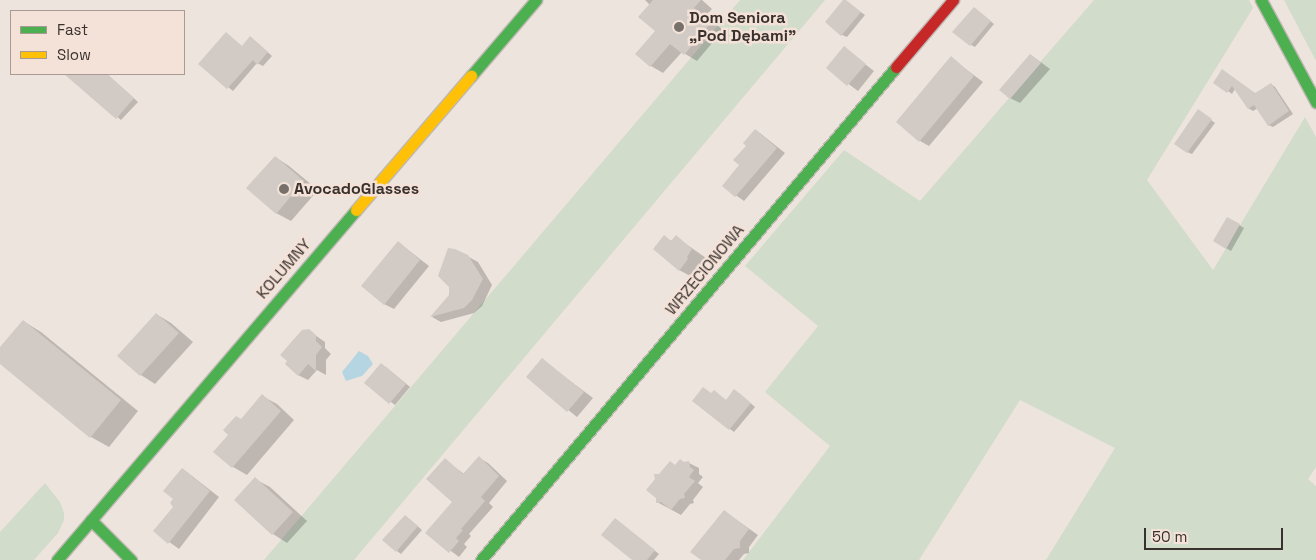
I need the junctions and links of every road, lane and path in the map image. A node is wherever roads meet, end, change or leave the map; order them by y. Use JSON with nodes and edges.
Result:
{"nodes":[{"id":1,"x":536,"y":0,"type":"edge"},
{"id":2,"x":953,"y":0,"type":"edge"},
{"id":3,"x":1261,"y":0,"type":"edge"},
{"id":4,"x":1316,"y":102,"type":"edge"},
{"id":5,"x":91,"y":520,"type":"junction"},
{"id":6,"x":57,"y":560,"type":"edge"},
{"id":7,"x":131,"y":560,"type":"edge"},
{"id":8,"x":481,"y":560,"type":"edge"}],
"edges":[{"from":1,"to":5,"type":"street","name":"KOLUMNY"},
{"from":2,"to":8,"type":"street","name":"WRZECIONOWA"},
{"from":3,"to":4,"type":"street"},
{"from":5,"to":6,"type":"street","name":"KOLUMNY"},
{"from":5,"to":7,"type":"street"}]}
